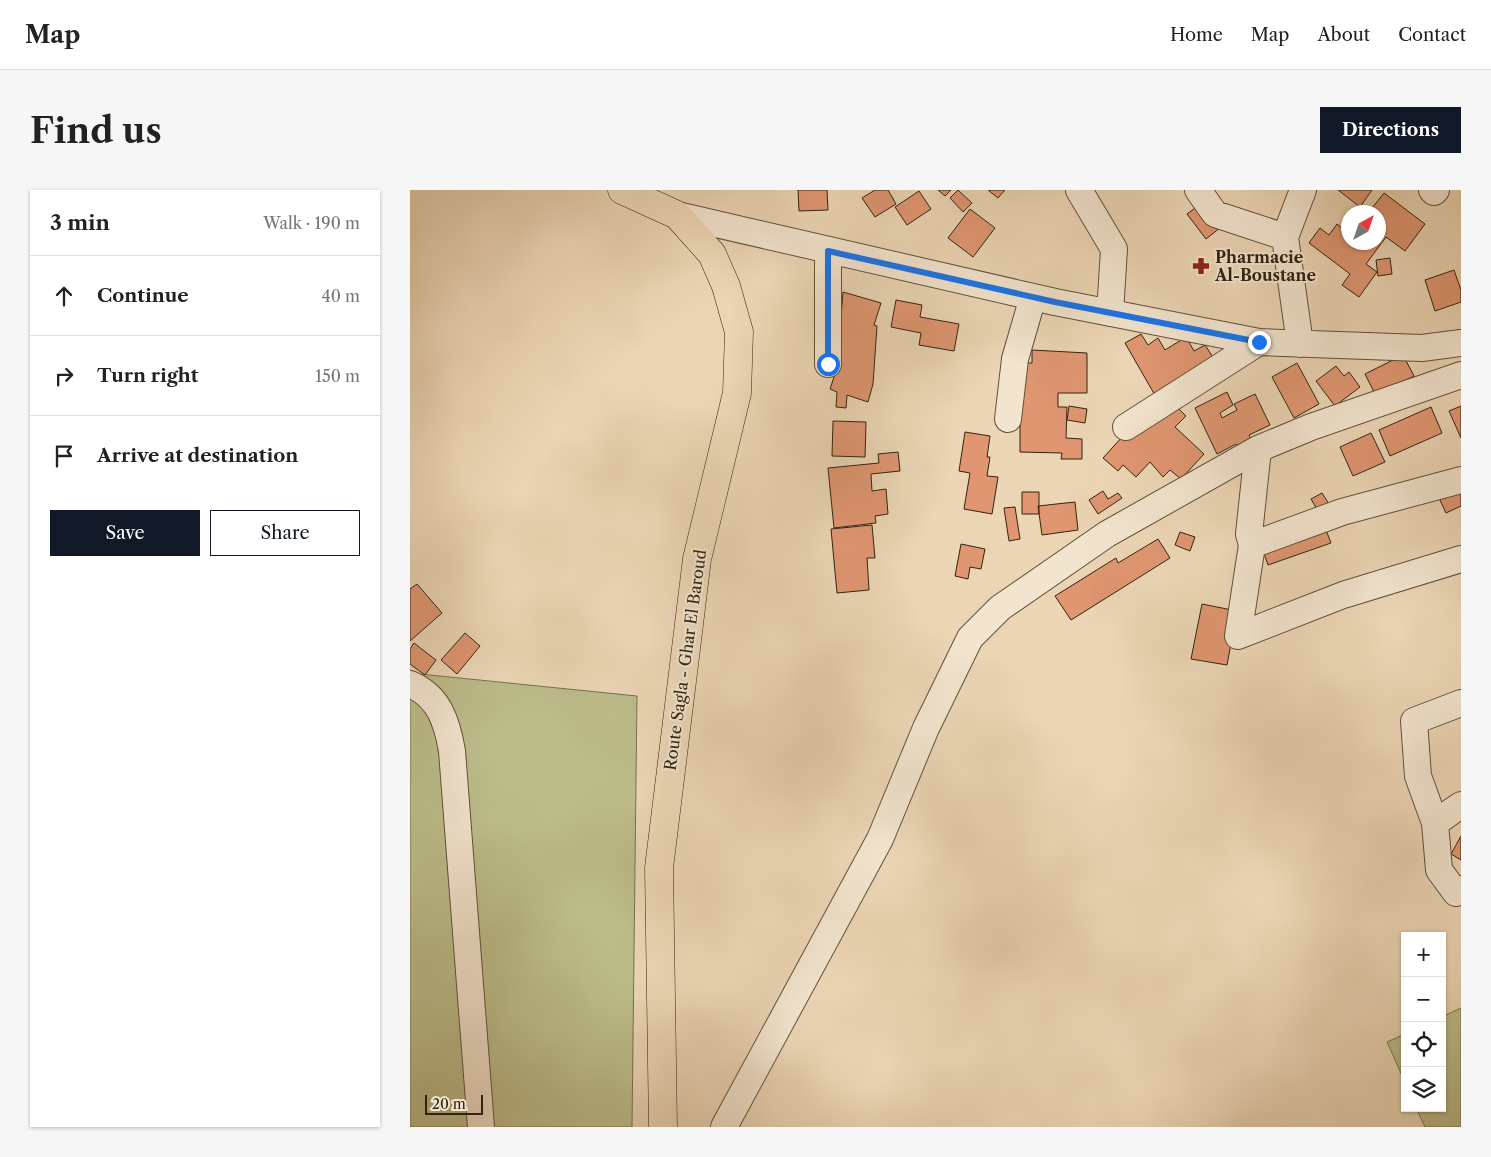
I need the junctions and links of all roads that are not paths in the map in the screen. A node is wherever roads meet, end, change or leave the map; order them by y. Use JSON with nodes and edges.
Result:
{"nodes":[{"id":1,"x":622,"y":190,"type":"edge"},
{"id":2,"x":1079,"y":190,"type":"edge"},
{"id":3,"x":1198,"y":190,"type":"edge"},
{"id":4,"x":1303,"y":190,"type":"edge"},
{"id":5,"x":1432,"y":190,"type":"edge"},
{"id":6,"x":1436,"y":190,"type":"edge"},
{"id":7,"x":677,"y":215,"type":"junction"},
{"id":8,"x":1285,"y":237,"type":"junction"},
{"id":9,"x":828,"y":251,"type":"junction"},
{"id":10,"x":1032,"y":297,"type":"junction"},
{"id":11,"x":1110,"y":313,"type":"junction"},
{"id":12,"x":1259,"y":342,"type":"junction"},
{"id":13,"x":1300,"y":344,"type":"junction"},
{"id":14,"x":1461,"y":344,"type":"edge"},
{"id":15,"x":828,"y":364,"type":"dead end"},
{"id":16,"x":1461,"y":375,"type":"edge"},
{"id":17,"x":1008,"y":419,"type":"dead end"},
{"id":18,"x":1126,"y":427,"type":"dead end"},
{"id":19,"x":1258,"y":448,"type":"junction"},
{"id":20,"x":1461,"y":480,"type":"edge"},
{"id":21,"x":1252,"y":546,"type":"junction"},
{"id":22,"x":1461,"y":558,"type":"edge"},
{"id":23,"x":410,"y":684,"type":"edge"},
{"id":24,"x":1461,"y":704,"type":"edge"},
{"id":25,"x":1461,"y":804,"type":"edge"},
{"id":26,"x":1435,"y":823,"type":"junction"},
{"id":27,"x":1461,"y":889,"type":"edge"},
{"id":28,"x":481,"y":1127,"type":"edge"},
{"id":29,"x":663,"y":1127,"type":"edge"},
{"id":30,"x":724,"y":1127,"type":"edge"}],
"edges":[{"from":1,"to":7,"type":"main road","name":"Route Sagla - Ghar El Baroud"},
{"from":2,"to":11,"type":"street"},
{"from":3,"to":8,"type":"street"},
{"from":4,"to":8,"type":"street"},
{"from":5,"to":6,"type":"street"},
{"from":7,"to":9,"type":"street","name":"Route Sagla - Ghar El Baroud"},
{"from":7,"to":29,"type":"main road","name":"Route Sagla - Ghar El Baroud"},
{"from":8,"to":13,"type":"street"},
{"from":9,"to":10,"type":"street","name":"Route Sagla - Ghar El Baroud"},
{"from":9,"to":15,"type":"street"},
{"from":10,"to":11,"type":"street","name":"Route Sagla - Ghar El Baroud"},
{"from":10,"to":17,"type":"street"},
{"from":11,"to":12,"type":"street","name":"Route Sagla - Ghar El Baroud"},
{"from":12,"to":13,"type":"street","name":"Route Sagla - Ghar El Baroud"},
{"from":12,"to":18,"type":"street"},
{"from":13,"to":14,"type":"street","name":"Route Sagla - Ghar El Baroud"},
{"from":16,"to":19,"type":"street"},
{"from":19,"to":21,"type":"street"},
{"from":19,"to":30,"type":"street"},
{"from":20,"to":21,"type":"street"},
{"from":21,"to":22,"type":"street"},
{"from":23,"to":28,"type":"street"},
{"from":24,"to":26,"type":"street"},
{"from":25,"to":26,"type":"street"},
{"from":26,"to":27,"type":"street"}]}
